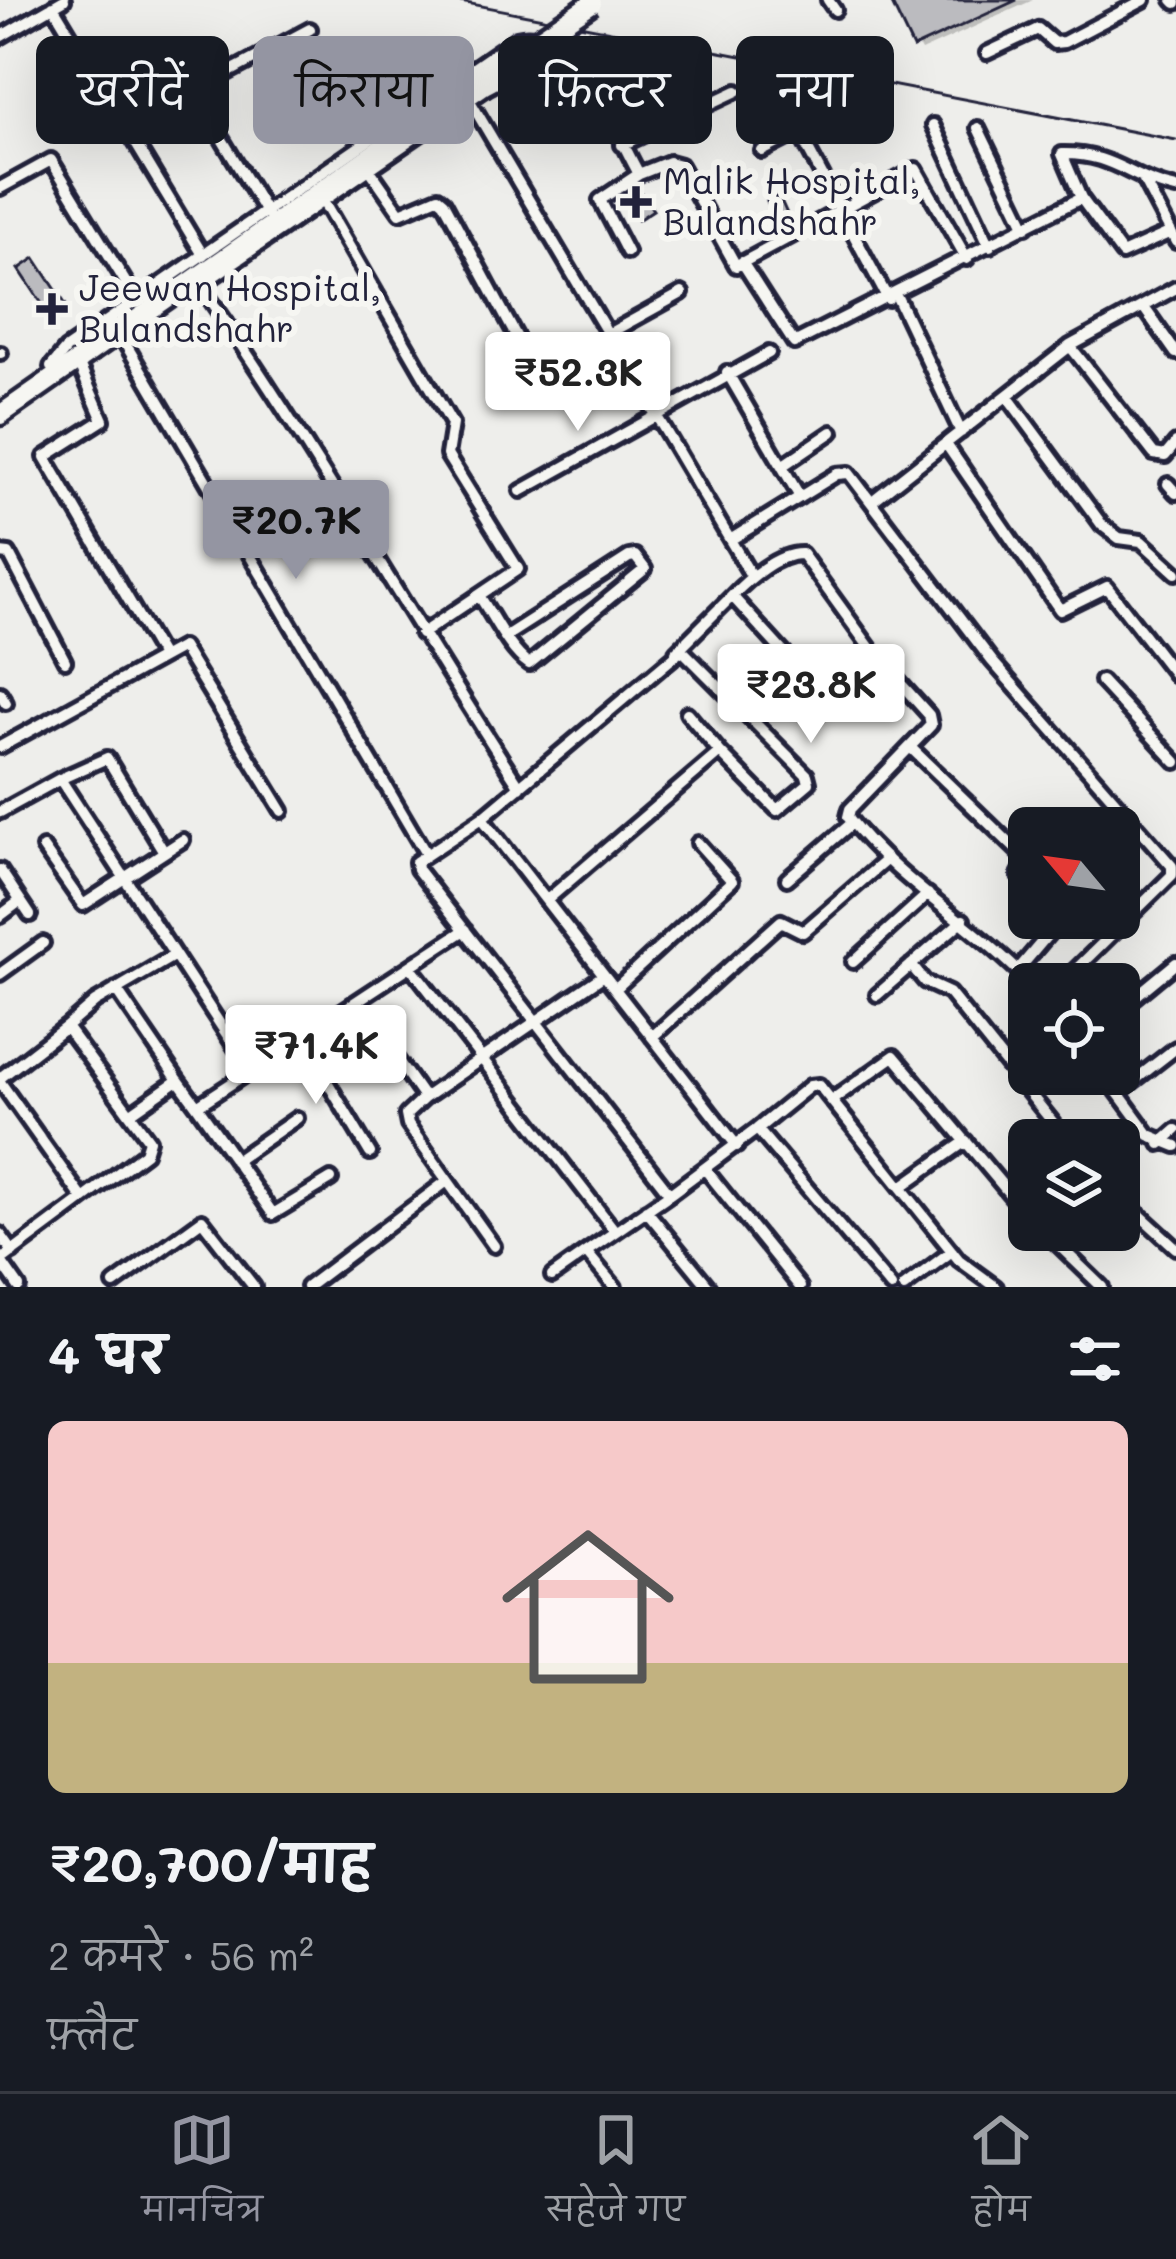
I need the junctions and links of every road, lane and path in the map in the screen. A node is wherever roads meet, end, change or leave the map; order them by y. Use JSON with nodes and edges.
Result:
{"nodes":[{"id":1,"x":596,"y":0,"type":"edge"},
{"id":2,"x":1144,"y":0,"type":"edge"},
{"id":3,"x":58,"y":3,"type":"edge"},
{"id":4,"x":310,"y":28,"type":"dead end"},
{"id":5,"x":0,"y":37,"type":"edge"},
{"id":6,"x":498,"y":51,"type":"edge"},
{"id":7,"x":987,"y":53,"type":"dead end"},
{"id":8,"x":736,"y":91,"type":"edge"},
{"id":9,"x":474,"y":108,"type":"edge"},
{"id":10,"x":933,"y":125,"type":"dead end"},
{"id":11,"x":978,"y":128,"type":"dead end"},
{"id":12,"x":408,"y":144,"type":"edge"},
{"id":13,"x":777,"y":144,"type":"edge"},
{"id":14,"x":806,"y":144,"type":"edge"},
{"id":15,"x":622,"y":145,"type":"joint"},
{"id":16,"x":762,"y":152,"type":"dead end"},
{"id":17,"x":370,"y":170,"type":"junction"},
{"id":18,"x":639,"y":174,"type":"junction"},
{"id":19,"x":1144,"y":181,"type":"junction"},
{"id":20,"x":0,"y":188,"type":"edge"},
{"id":21,"x":1176,"y":189,"type":"edge"},
{"id":22,"x":1081,"y":198,"type":"junction"},
{"id":23,"x":324,"y":203,"type":"junction"},
{"id":24,"x":843,"y":211,"type":"junction"},
{"id":25,"x":267,"y":214,"type":"junction"},
{"id":26,"x":1026,"y":227,"type":"junction"},
{"id":27,"x":1173,"y":237,"type":"edge"},
{"id":28,"x":990,"y":246,"type":"junction"},
{"id":29,"x":628,"y":252,"type":"dead end"},
{"id":30,"x":203,"y":255,"type":"junction"},
{"id":31,"x":967,"y":259,"type":"junction"},
{"id":32,"x":742,"y":262,"type":"junction"},
{"id":33,"x":201,"y":286,"type":"junction"},
{"id":34,"x":1176,"y":288,"type":"edge"},
{"id":35,"x":682,"y":293,"type":"dead end"},
{"id":36,"x":892,"y":297,"type":"junction"},
{"id":37,"x":137,"y":301,"type":"junction"},
{"id":38,"x":1145,"y":309,"type":"junction"},
{"id":39,"x":608,"y":334,"type":"junction"},
{"id":40,"x":122,"y":338,"type":"junction"},
{"id":41,"x":1070,"y":346,"type":"junction"},
{"id":42,"x":769,"y":353,"type":"dead end"},
{"id":43,"x":1176,"y":353,"type":"edge"},
{"id":44,"x":621,"y":355,"type":"junction"},
{"id":45,"x":77,"y":363,"type":"junction"},
{"id":46,"x":55,"y":371,"type":"junction"},
{"id":47,"x":727,"y":372,"type":"junction"},
{"id":48,"x":1007,"y":396,"type":"junction"},
{"id":49,"x":0,"y":401,"type":"edge"},
{"id":50,"x":657,"y":413,"type":"junction"},
{"id":51,"x":0,"y":416,"type":"edge"},
{"id":52,"x":832,"y":432,"type":"dead end"},
{"id":53,"x":961,"y":432,"type":"junction"},
{"id":54,"x":1176,"y":443,"type":"edge"},
{"id":55,"x":946,"y":444,"type":"junction"},
{"id":56,"x":782,"y":466,"type":"junction"},
{"id":57,"x":520,"y":491,"type":"dead end"},
{"id":58,"x":800,"y":497,"type":"junction"},
{"id":59,"x":871,"y":502,"type":"junction"},
{"id":60,"x":730,"y":540,"type":"junction"},
{"id":61,"x":0,"y":553,"type":"edge"},
{"id":62,"x":1176,"y":573,"type":"edge"},
{"id":63,"x":752,"y":577,"type":"junction"},
{"id":64,"x":732,"y":596,"type":"junction"},
{"id":65,"x":480,"y":597,"type":"junction"},
{"id":66,"x":421,"y":634,"type":"junction"},
{"id":67,"x":506,"y":636,"type":"junction"},
{"id":68,"x":674,"y":655,"type":"junction"},
{"id":69,"x":161,"y":657,"type":"junction"},
{"id":70,"x":65,"y":661,"type":"dead end"},
{"id":71,"x":887,"y":670,"type":"junction"},
{"id":72,"x":1176,"y":676,"type":"edge"},
{"id":73,"x":1100,"y":681,"type":"dead end"},
{"id":74,"x":687,"y":713,"type":"dead end"},
{"id":75,"x":0,"y":747,"type":"edge"},
{"id":76,"x":910,"y":747,"type":"junction"},
{"id":77,"x":720,"y":752,"type":"junction"},
{"id":78,"x":1176,"y":762,"type":"edge"},
{"id":79,"x":60,"y":779,"type":"junction"},
{"id":80,"x":520,"y":787,"type":"junction"},
{"id":81,"x":282,"y":811,"type":"dead end"},
{"id":82,"x":0,"y":812,"type":"edge"},
{"id":83,"x":482,"y":818,"type":"junction"},
{"id":84,"x":853,"y":823,"type":"junction"},
{"id":85,"x":183,"y":840,"type":"dead end"},
{"id":86,"x":1008,"y":840,"type":"edge"},
{"id":87,"x":698,"y":843,"type":"dead end"},
{"id":88,"x":43,"y":848,"type":"dead end"},
{"id":89,"x":164,"y":852,"type":"junction"},
{"id":90,"x":426,"y":854,"type":"junction"},
{"id":91,"x":887,"y":859,"type":"junction"},
{"id":92,"x":1175,"y":868,"type":"edge"},
{"id":93,"x":0,"y":870,"type":"edge"},
{"id":94,"x":125,"y":878,"type":"junction"},
{"id":95,"x":787,"y":879,"type":"dead end"},
{"id":96,"x":928,"y":894,"type":"junction"},
{"id":97,"x":547,"y":900,"type":"junction"},
{"id":98,"x":20,"y":901,"type":"junction"},
{"id":99,"x":30,"y":915,"type":"dead end"},
{"id":100,"x":0,"y":916,"type":"edge"},
{"id":101,"x":963,"y":920,"type":"junction"},
{"id":102,"x":466,"y":930,"type":"junction"},
{"id":103,"x":1044,"y":939,"type":"edge"},
{"id":104,"x":43,"y":943,"type":"dead end"},
{"id":105,"x":175,"y":955,"type":"junction"},
{"id":106,"x":853,"y":962,"type":"dead end"},
{"id":107,"x":1010,"y":963,"type":"edge"},
{"id":108,"x":1024,"y":963,"type":"edge"},
{"id":109,"x":1082,"y":963,"type":"edge"},
{"id":110,"x":1176,"y":963,"type":"edge"},
{"id":111,"x":911,"y":965,"type":"junction"},
{"id":112,"x":411,"y":967,"type":"junction"},
{"id":113,"x":0,"y":974,"type":"edge"},
{"id":114,"x":604,"y":975,"type":"junction"},
{"id":115,"x":116,"y":989,"type":"junction"},
{"id":116,"x":615,"y":989,"type":"junction"},
{"id":117,"x":1140,"y":993,"type":"edge"},
{"id":118,"x":877,"y":995,"type":"dead end"},
{"id":119,"x":357,"y":1002,"type":"junction"},
{"id":120,"x":537,"y":1020,"type":"junction"},
{"id":121,"x":66,"y":1027,"type":"junction"},
{"id":122,"x":652,"y":1037,"type":"junction"},
{"id":123,"x":301,"y":1038,"type":"junction"},
{"id":124,"x":1176,"y":1048,"type":"edge"},
{"id":125,"x":481,"y":1059,"type":"junction"},
{"id":126,"x":250,"y":1070,"type":"junction"},
{"id":127,"x":1140,"y":1076,"type":"edge"},
{"id":128,"x":0,"y":1080,"type":"edge"},
{"id":129,"x":178,"y":1080,"type":"junction"},
{"id":130,"x":1120,"y":1095,"type":"edge"},
{"id":131,"x":424,"y":1098,"type":"junction"},
{"id":132,"x":832,"y":1100,"type":"junction"},
{"id":133,"x":197,"y":1106,"type":"junction"},
{"id":134,"x":130,"y":1113,"type":"junction"},
{"id":135,"x":297,"y":1118,"type":"dead end"},
{"id":136,"x":1050,"y":1119,"type":"edge"},
{"id":137,"x":757,"y":1129,"type":"junction"},
{"id":138,"x":1176,"y":1130,"type":"edge"},
{"id":139,"x":965,"y":1142,"type":"junction"},
{"id":140,"x":1160,"y":1144,"type":"junction"},
{"id":141,"x":737,"y":1146,"type":"junction"},
{"id":142,"x":1176,"y":1146,"type":"edge"},
{"id":143,"x":370,"y":1153,"type":"dead end"},
{"id":144,"x":235,"y":1161,"type":"junction"},
{"id":145,"x":705,"y":1169,"type":"junction"},
{"id":146,"x":331,"y":1179,"type":"dead end"},
{"id":147,"x":447,"y":1181,"type":"junction"},
{"id":148,"x":901,"y":1187,"type":"junction"},
{"id":149,"x":1008,"y":1192,"type":"edge"},
{"id":150,"x":670,"y":1194,"type":"junction"},
{"id":151,"x":83,"y":1199,"type":"junction"},
{"id":152,"x":646,"y":1210,"type":"junction"},
{"id":153,"x":1140,"y":1215,"type":"edge"},
{"id":154,"x":615,"y":1232,"type":"junction"},
{"id":155,"x":0,"y":1234,"type":"edge"},
{"id":156,"x":494,"y":1246,"type":"dead end"},
{"id":157,"x":1176,"y":1248,"type":"edge"},
{"id":158,"x":952,"y":1251,"type":"junction"},
{"id":159,"x":1065,"y":1251,"type":"edge"},
{"id":160,"x":13,"y":1252,"type":"junction"},
{"id":161,"x":586,"y":1252,"type":"junction"},
{"id":162,"x":0,"y":1260,"type":"edge"},
{"id":163,"x":552,"y":1276,"type":"dead end"},
{"id":164,"x":114,"y":1286,"type":"edge"},
{"id":165,"x":19,"y":1287,"type":"edge"},
{"id":166,"x":254,"y":1287,"type":"edge"},
{"id":167,"x":307,"y":1287,"type":"edge"},
{"id":168,"x":615,"y":1287,"type":"edge"},
{"id":169,"x":709,"y":1287,"type":"edge"},
{"id":170,"x":800,"y":1287,"type":"edge"},
{"id":171,"x":891,"y":1287,"type":"edge"},
{"id":172,"x":904,"y":1287,"type":"edge"},
{"id":173,"x":996,"y":1287,"type":"edge"},
{"id":174,"x":1102,"y":1287,"type":"edge"}],
"edges":[{"from":1,"to":45,"type":"main road","bridge":true},
{"from":2,"to":7,"type":"street"},
{"from":3,"to":5,"type":"street"},
{"from":3,"to":30,"type":"street"},
{"from":4,"to":25,"type":"street"},
{"from":6,"to":25,"type":"street"},
{"from":8,"to":15,"type":"street"},
{"from":9,"to":39,"type":"street"},
{"from":10,"to":28,"type":"street"},
{"from":11,"to":26,"type":"street"},
{"from":12,"to":17,"type":"street"},
{"from":13,"to":16,"type":"street"},
{"from":14,"to":24,"type":"street"},
{"from":15,"to":18,"type":"street"},
{"from":17,"to":23,"type":"street"},
{"from":17,"to":44,"type":"street"},
{"from":18,"to":29,"type":"street"},
{"from":18,"to":32,"type":"street"},
{"from":19,"to":21,"type":"street"},
{"from":19,"to":22,"type":"street"},
{"from":19,"to":27,"type":"street"},
{"from":20,"to":37,"type":"street"},
{"from":22,"to":26,"type":"street"},
{"from":22,"to":27,"type":"street"},
{"from":23,"to":33,"type":"street"},
{"from":23,"to":65,"type":"street"},
{"from":24,"to":31,"type":"street"},
{"from":24,"to":32,"type":"street"},
{"from":24,"to":36,"type":"street"},
{"from":25,"to":30,"type":"street"},
{"from":26,"to":28,"type":"street"},
{"from":28,"to":31,"type":"street"},
{"from":30,"to":37,"type":"street"},
{"from":31,"to":36,"type":"street"},
{"from":32,"to":36,"type":"street"},
{"from":33,"to":40,"type":"street"},
{"from":33,"to":66,"type":"street"},
{"from":34,"to":38,"type":"street"},
{"from":35,"to":39,"type":"street"},
{"from":36,"to":53,"type":"street"},
{"from":37,"to":46,"type":"street"},
{"from":38,"to":41,"type":"street"},
{"from":38,"to":43,"type":"street"},
{"from":39,"to":44,"type":"street"},
{"from":40,"to":45,"type":"street"},
{"from":40,"to":90,"type":"street"},
{"from":41,"to":48,"type":"street"},
{"from":41,"to":54,"type":"street"},
{"from":42,"to":47,"type":"street"},
{"from":44,"to":50,"type":"street"},
{"from":45,"to":46,"type":"main road"},
{"from":45,"to":69,"type":"street"},
{"from":46,"to":49,"type":"main road"},
{"from":46,"to":51,"type":"main road"},
{"from":47,"to":50,"type":"street"},
{"from":47,"to":56,"type":"street"},
{"from":48,"to":53,"type":"street"},
{"from":48,"to":62,"type":"street"},
{"from":50,"to":57,"type":"street"},
{"from":50,"to":60,"type":"street"},
{"from":52,"to":56,"type":"street"},
{"from":53,"to":55,"type":"street"},
{"from":55,"to":59,"type":"street"},
{"from":55,"to":72,"type":"street"},
{"from":56,"to":58,"type":"street"},
{"from":58,"to":59,"type":"street"},
{"from":58,"to":60,"type":"street"},
{"from":59,"to":92,"type":"street"},
{"from":60,"to":63,"type":"street"},
{"from":61,"to":70,"type":"street"},
{"from":63,"to":64,"type":"street"},
{"from":63,"to":71,"type":"street"},
{"from":64,"to":68,"type":"street"},
{"from":64,"to":71,"type":"street"},
{"from":65,"to":66,"type":"street"},
{"from":65,"to":67,"type":"street"},
{"from":66,"to":80,"type":"street"},
{"from":67,"to":67,"type":"street"},
{"from":68,"to":77,"type":"street"},
{"from":68,"to":80,"type":"street"},
{"from":69,"to":75,"type":"street"},
{"from":69,"to":81,"type":"street"},
{"from":71,"to":76,"type":"street"},
{"from":73,"to":78,"type":"street"},
{"from":74,"to":77,"type":"street"},
{"from":76,"to":84,"type":"street"},
{"from":76,"to":86,"type":"street"},
{"from":77,"to":97,"type":"street"},
{"from":79,"to":82,"type":"street"},
{"from":79,"to":89,"type":"street"},
{"from":79,"to":94,"type":"street"},
{"from":80,"to":83,"type":"street"},
{"from":83,"to":90,"type":"street"},
{"from":83,"to":97,"type":"street"},
{"from":84,"to":91,"type":"street"},
{"from":84,"to":95,"type":"street"},
{"from":85,"to":89,"type":"street"},
{"from":87,"to":116,"type":"street"},
{"from":88,"to":94,"type":"street"},
{"from":89,"to":94,"type":"street"},
{"from":90,"to":102,"type":"street"},
{"from":91,"to":96,"type":"street"},
{"from":91,"to":122,"type":"street"},
{"from":92,"to":109,"type":"street"},
{"from":93,"to":98,"type":"street"},
{"from":94,"to":105,"type":"street"},
{"from":96,"to":101,"type":"street"},
{"from":96,"to":106,"type":"street"},
{"from":97,"to":114,"type":"street"},
{"from":98,"to":99,"type":"street"},
{"from":98,"to":100,"type":"street"},
{"from":101,"to":107,"type":"street"},
{"from":101,"to":111,"type":"street"},
{"from":102,"to":112,"type":"street"},
{"from":102,"to":120,"type":"street"},
{"from":103,"to":108,"type":"street"},
{"from":104,"to":113,"type":"street"},
{"from":105,"to":115,"type":"street"},
{"from":105,"to":126,"type":"street"},
{"from":110,"to":117,"type":"street"},
{"from":111,"to":118,"type":"street"},
{"from":111,"to":136,"type":"street"},
{"from":112,"to":119,"type":"street"},
{"from":112,"to":125,"type":"street"},
{"from":114,"to":116,"type":"street"},
{"from":114,"to":120,"type":"street"},
{"from":115,"to":121,"type":"street"},
{"from":115,"to":129,"type":"street"},
{"from":116,"to":122,"type":"street"},
{"from":119,"to":123,"type":"street"},
{"from":119,"to":131,"type":"street"},
{"from":120,"to":125,"type":"street"},
{"from":120,"to":150,"type":"street"},
{"from":121,"to":128,"type":"street"},
{"from":121,"to":134,"type":"street"},
{"from":122,"to":141,"type":"street"},
{"from":123,"to":126,"type":"street"},
{"from":123,"to":143,"type":"street"},
{"from":124,"to":127,"type":"street"},
{"from":125,"to":131,"type":"street"},
{"from":125,"to":154,"type":"street"},
{"from":126,"to":133,"type":"street"},
{"from":128,"to":151,"type":"street"},
{"from":129,"to":133,"type":"street"},
{"from":129,"to":134,"type":"street"},
{"from":130,"to":140,"type":"street"},
{"from":131,"to":147,"type":"street"},
{"from":132,"to":137,"type":"street"},
{"from":132,"to":139,"type":"street"},
{"from":132,"to":148,"type":"street"},
{"from":133,"to":144,"type":"street"},
{"from":134,"to":151,"type":"street"},
{"from":135,"to":144,"type":"street"},
{"from":137,"to":141,"type":"street"},
{"from":137,"to":171,"type":"street"},
{"from":138,"to":140,"type":"street"},
{"from":139,"to":148,"type":"street"},
{"from":139,"to":149,"type":"street"},
{"from":140,"to":142,"type":"street"},
{"from":141,"to":145,"type":"street"},
{"from":144,"to":146,"type":"street"},
{"from":145,"to":150,"type":"street"},
{"from":145,"to":170,"type":"street"},
{"from":147,"to":156,"type":"street"},
{"from":147,"to":167,"type":"street"},
{"from":148,"to":158,"type":"street"},
{"from":150,"to":152,"type":"street"},
{"from":151,"to":160,"type":"street"},
{"from":152,"to":154,"type":"street"},
{"from":152,"to":169,"type":"street"},
{"from":153,"to":157,"type":"street"},
{"from":154,"to":161,"type":"street"},
{"from":155,"to":160,"type":"street"},
{"from":158,"to":172,"type":"street"},
{"from":158,"to":173,"type":"street"},
{"from":159,"to":174,"type":"street"},
{"from":160,"to":162,"type":"street"},
{"from":161,"to":163,"type":"street"},
{"from":161,"to":168,"type":"street"},
{"from":162,"to":165,"type":"street"},
{"from":164,"to":166,"type":"street"}]}
